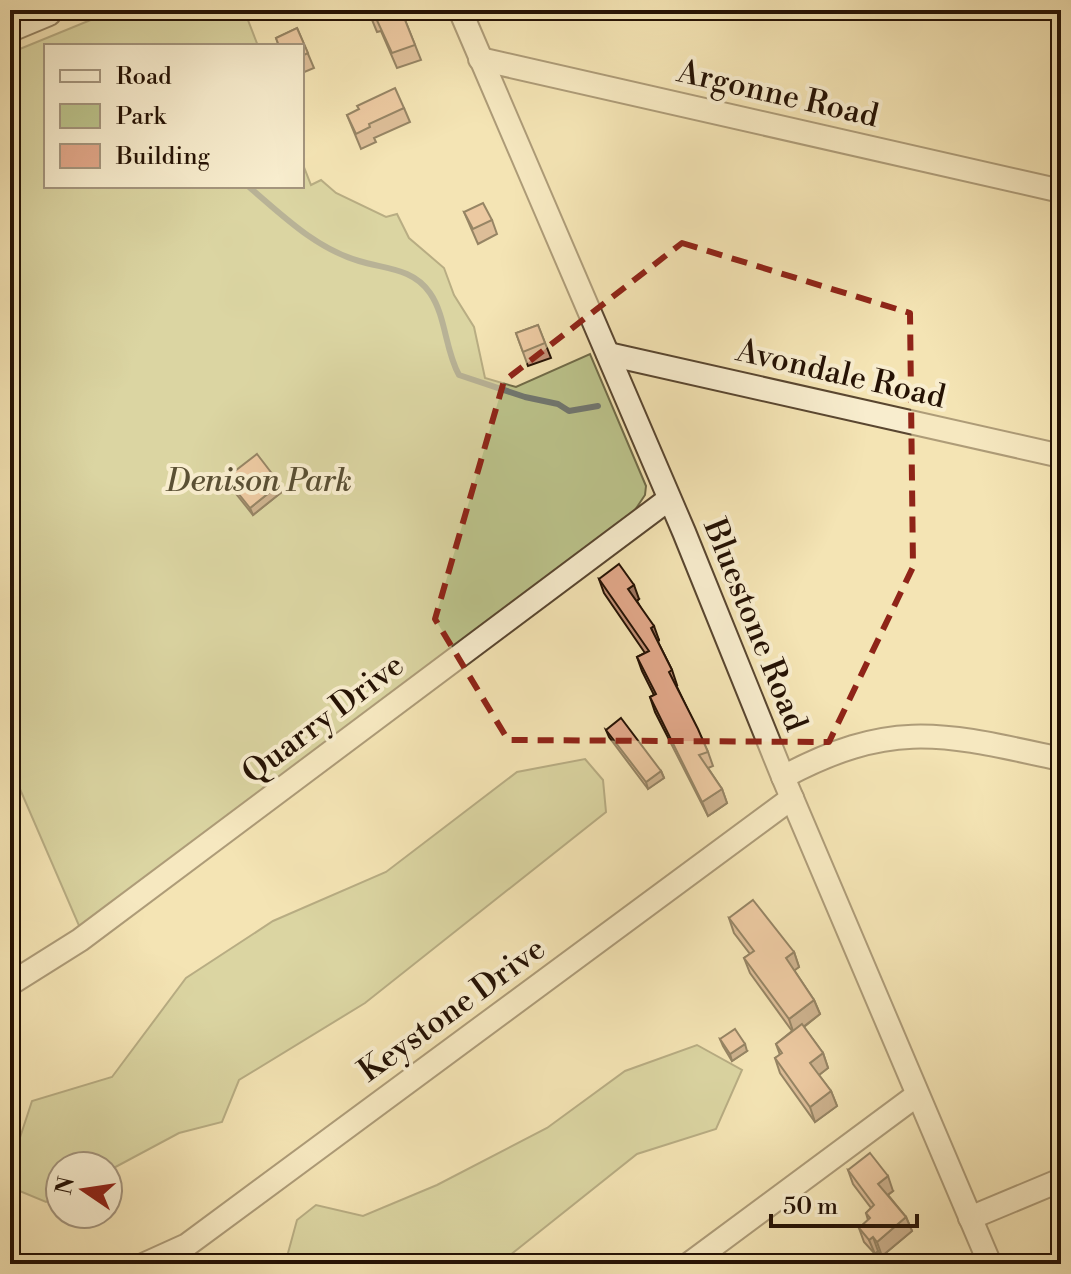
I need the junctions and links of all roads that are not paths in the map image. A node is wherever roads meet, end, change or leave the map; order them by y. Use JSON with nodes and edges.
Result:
{"nodes":[{"id":1,"x":46,"y":10,"type":"edge"},
{"id":2,"x":460,"y":10,"type":"edge"},
{"id":3,"x":10,"y":25,"type":"edge"},
{"id":4,"x":480,"y":59,"type":"junction"},
{"id":5,"x":1061,"y":191,"type":"edge"},
{"id":6,"x":608,"y":354,"type":"junction"},
{"id":7,"x":1061,"y":456,"type":"edge"},
{"id":8,"x":669,"y":499,"type":"junction"},
{"id":9,"x":1061,"y":759,"type":"edge"},
{"id":10,"x":783,"y":777,"type":"junction"},
{"id":11,"x":792,"y":798,"type":"junction"},
{"id":12,"x":10,"y":984,"type":"edge"},
{"id":13,"x":917,"y":1095,"type":"junction"},
{"id":14,"x":1061,"y":1180,"type":"edge"},
{"id":15,"x":970,"y":1218,"type":"junction"},
{"id":16,"x":145,"y":1264,"type":"edge"},
{"id":17,"x":689,"y":1264,"type":"edge"},
{"id":18,"x":990,"y":1264,"type":"edge"}],
"edges":[{"from":1,"to":3,"type":"street"},
{"from":2,"to":4,"type":"street","name":"Bluestone Road"},
{"from":4,"to":5,"type":"street","name":"Argonne Road"},
{"from":4,"to":6,"type":"street","name":"Bluestone Road"},
{"from":6,"to":7,"type":"street","name":"Avondale Road"},
{"from":6,"to":8,"type":"street","name":"Bluestone Road"},
{"from":8,"to":10,"type":"street","name":"Bluestone Road"},
{"from":8,"to":12,"type":"street","name":"Quarry Drive"},
{"from":9,"to":10,"type":"street"},
{"from":10,"to":11,"type":"street","name":"Bluestone Road"},
{"from":11,"to":13,"type":"street","name":"Bluestone Road"},
{"from":11,"to":16,"type":"street","name":"Keystone Drive"},
{"from":13,"to":15,"type":"street","name":"Bluestone Road"},
{"from":13,"to":17,"type":"street"},
{"from":14,"to":15,"type":"street"},
{"from":15,"to":18,"type":"street","name":"Bluestone Road"}]}
